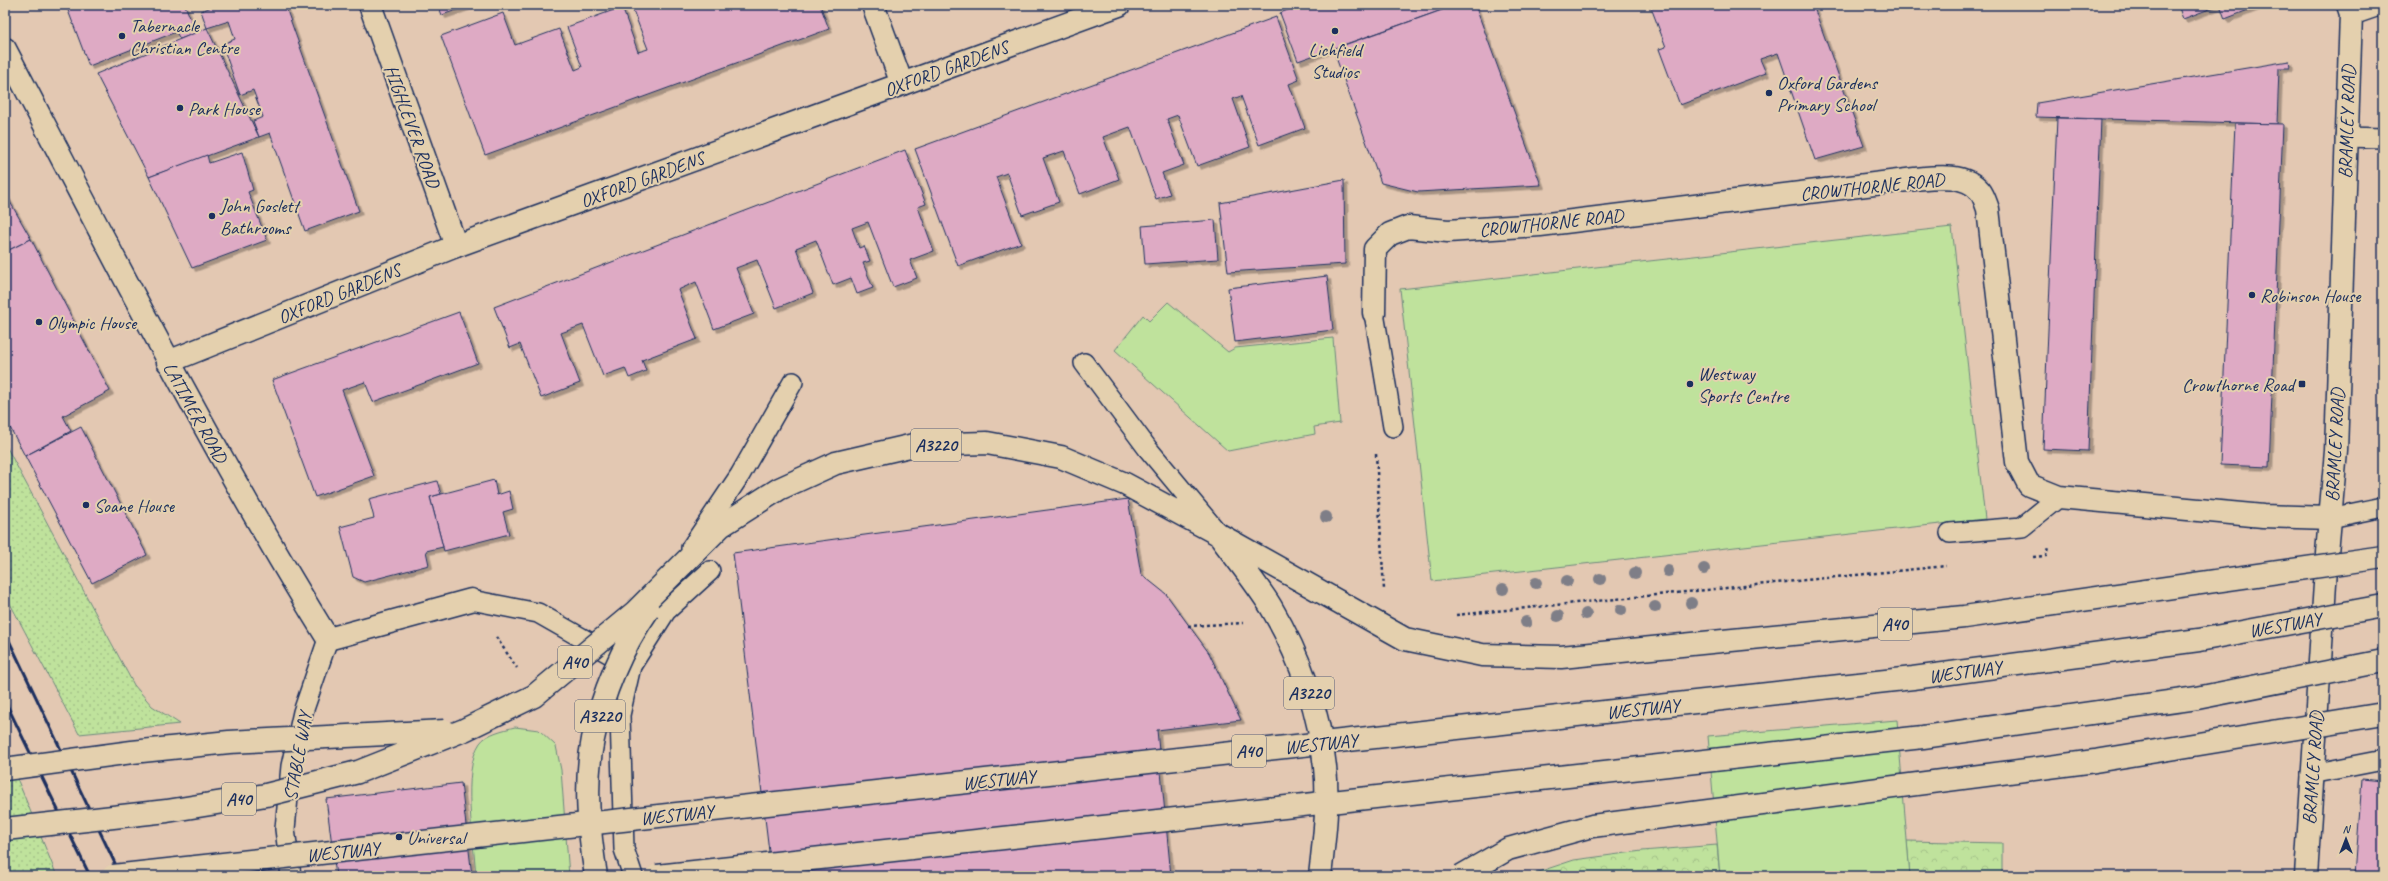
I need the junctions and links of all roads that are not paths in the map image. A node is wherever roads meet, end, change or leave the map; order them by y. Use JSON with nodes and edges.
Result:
{"nodes":[{"id":1,"x":370,"y":5,"type":"edge"},
{"id":2,"x":873,"y":5,"type":"edge"},
{"id":3,"x":1119,"y":5,"type":"edge"},
{"id":4,"x":2377,"y":5,"type":"edge"},
{"id":5,"x":2349,"y":9,"type":"edge"},
{"id":6,"x":5,"y":49,"type":"edge"},
{"id":7,"x":902,"y":84,"type":"junction"},
{"id":8,"x":2345,"y":137,"type":"junction"},
{"id":9,"x":2383,"y":138,"type":"edge"},
{"id":10,"x":456,"y":246,"type":"junction"},
{"id":11,"x":1374,"y":313,"type":"joint"},
{"id":12,"x":168,"y":362,"type":"junction"},
{"id":13,"x":1084,"y":363,"type":"dead end"},
{"id":14,"x":794,"y":382,"type":"dead end"},
{"id":15,"x":1393,"y":427,"type":"dead end"},
{"id":16,"x":2059,"y":497,"type":"junction"},
{"id":17,"x":2383,"y":507,"type":"edge"},
{"id":18,"x":2330,"y":518,"type":"junction"},
{"id":19,"x":1950,"y":533,"type":"dead end"},
{"id":20,"x":1218,"y":534,"type":"junction"},
{"id":21,"x":2383,"y":557,"type":"edge"},
{"id":22,"x":710,"y":571,"type":"dead end"},
{"id":23,"x":673,"y":574,"type":"junction"},
{"id":24,"x":471,"y":600,"type":"joint"},
{"id":25,"x":2383,"y":606,"type":"edge"},
{"id":26,"x":328,"y":639,"type":"junction"},
{"id":27,"x":2383,"y":661,"type":"edge"},
{"id":28,"x":631,"y":666,"type":"junction"},
{"id":29,"x":2383,"y":714,"type":"edge"},
{"id":30,"x":464,"y":730,"type":"junction"},
{"id":31,"x":2383,"y":760,"type":"edge"},
{"id":32,"x":5,"y":769,"type":"edge"},
{"id":33,"x":2311,"y":774,"type":"junction"},
{"id":34,"x":5,"y":829,"type":"edge"},
{"id":35,"x":113,"y":876,"type":"edge"},
{"id":36,"x":291,"y":876,"type":"edge"},
{"id":37,"x":596,"y":876,"type":"edge"},
{"id":38,"x":633,"y":876,"type":"edge"},
{"id":39,"x":657,"y":876,"type":"edge"},
{"id":40,"x":1320,"y":876,"type":"edge"},
{"id":41,"x":1461,"y":876,"type":"edge"},
{"id":42,"x":2306,"y":876,"type":"edge"}],
"edges":[{"from":1,"to":10,"type":"main road","name":"HIGHLEVER ROAD"},
{"from":2,"to":7,"type":"main road"},
{"from":3,"to":7,"type":"main road","name":"OXFORD GARDENS"},
{"from":4,"to":5,"type":"main road"},
{"from":5,"to":8,"type":"main road","name":"BRAMLEY ROAD"},
{"from":6,"to":12,"type":"main road","name":"LATIMER ROAD"},
{"from":7,"to":10,"type":"main road","name":"OXFORD GARDENS"},
{"from":8,"to":9,"type":"lane"},
{"from":8,"to":18,"type":"main road","name":"BRAMLEY ROAD"},
{"from":10,"to":12,"type":"main road","name":"OXFORD GARDENS"},
{"from":11,"to":15,"type":"lane"},
{"from":11,"to":16,"type":"main road","name":"CROWTHORNE ROAD"},
{"from":12,"to":26,"type":"main road","name":"LATIMER ROAD"},
{"from":13,"to":20,"type":"lane"},
{"from":14,"to":23,"type":"lane"},
{"from":16,"to":18,"type":"main road","name":"CROWTHORNE ROAD"},
{"from":16,"to":19,"type":"lane"},
{"from":17,"to":18,"type":"lane"},
{"from":18,"to":33,"type":"main road","name":"BRAMLEY ROAD"},
{"from":20,"to":21,"type":"main road","number":"A40","bridge":true},
{"from":20,"to":23,"type":"main road","number":"A3220"},
{"from":20,"to":40,"type":"main road","number":"A3220","bridge":true},
{"from":22,"to":28,"type":"lane"},
{"from":23,"to":30,"type":"main road","number":"A40","bridge":true},
{"from":23,"to":37,"type":"main road","number":"A3220","bridge":true},
{"from":24,"to":26,"type":"main road"},
{"from":24,"to":28,"type":"lane"},
{"from":25,"to":35,"type":"main road","name":"WESTWAY","number":"A40","bridge":true},
{"from":26,"to":36,"type":"lane","name":"STABLE WAY"},
{"from":27,"to":39,"type":"main road","bridge":true},
{"from":28,"to":38,"type":"lane"},
{"from":29,"to":41,"type":"main road","bridge":true},
{"from":30,"to":32,"type":"main road","number":"A40","bridge":true},
{"from":30,"to":34,"type":"main road","number":"A40","bridge":true},
{"from":31,"to":33,"type":"lane"},
{"from":33,"to":42,"type":"main road","name":"BRAMLEY ROAD"}]}
